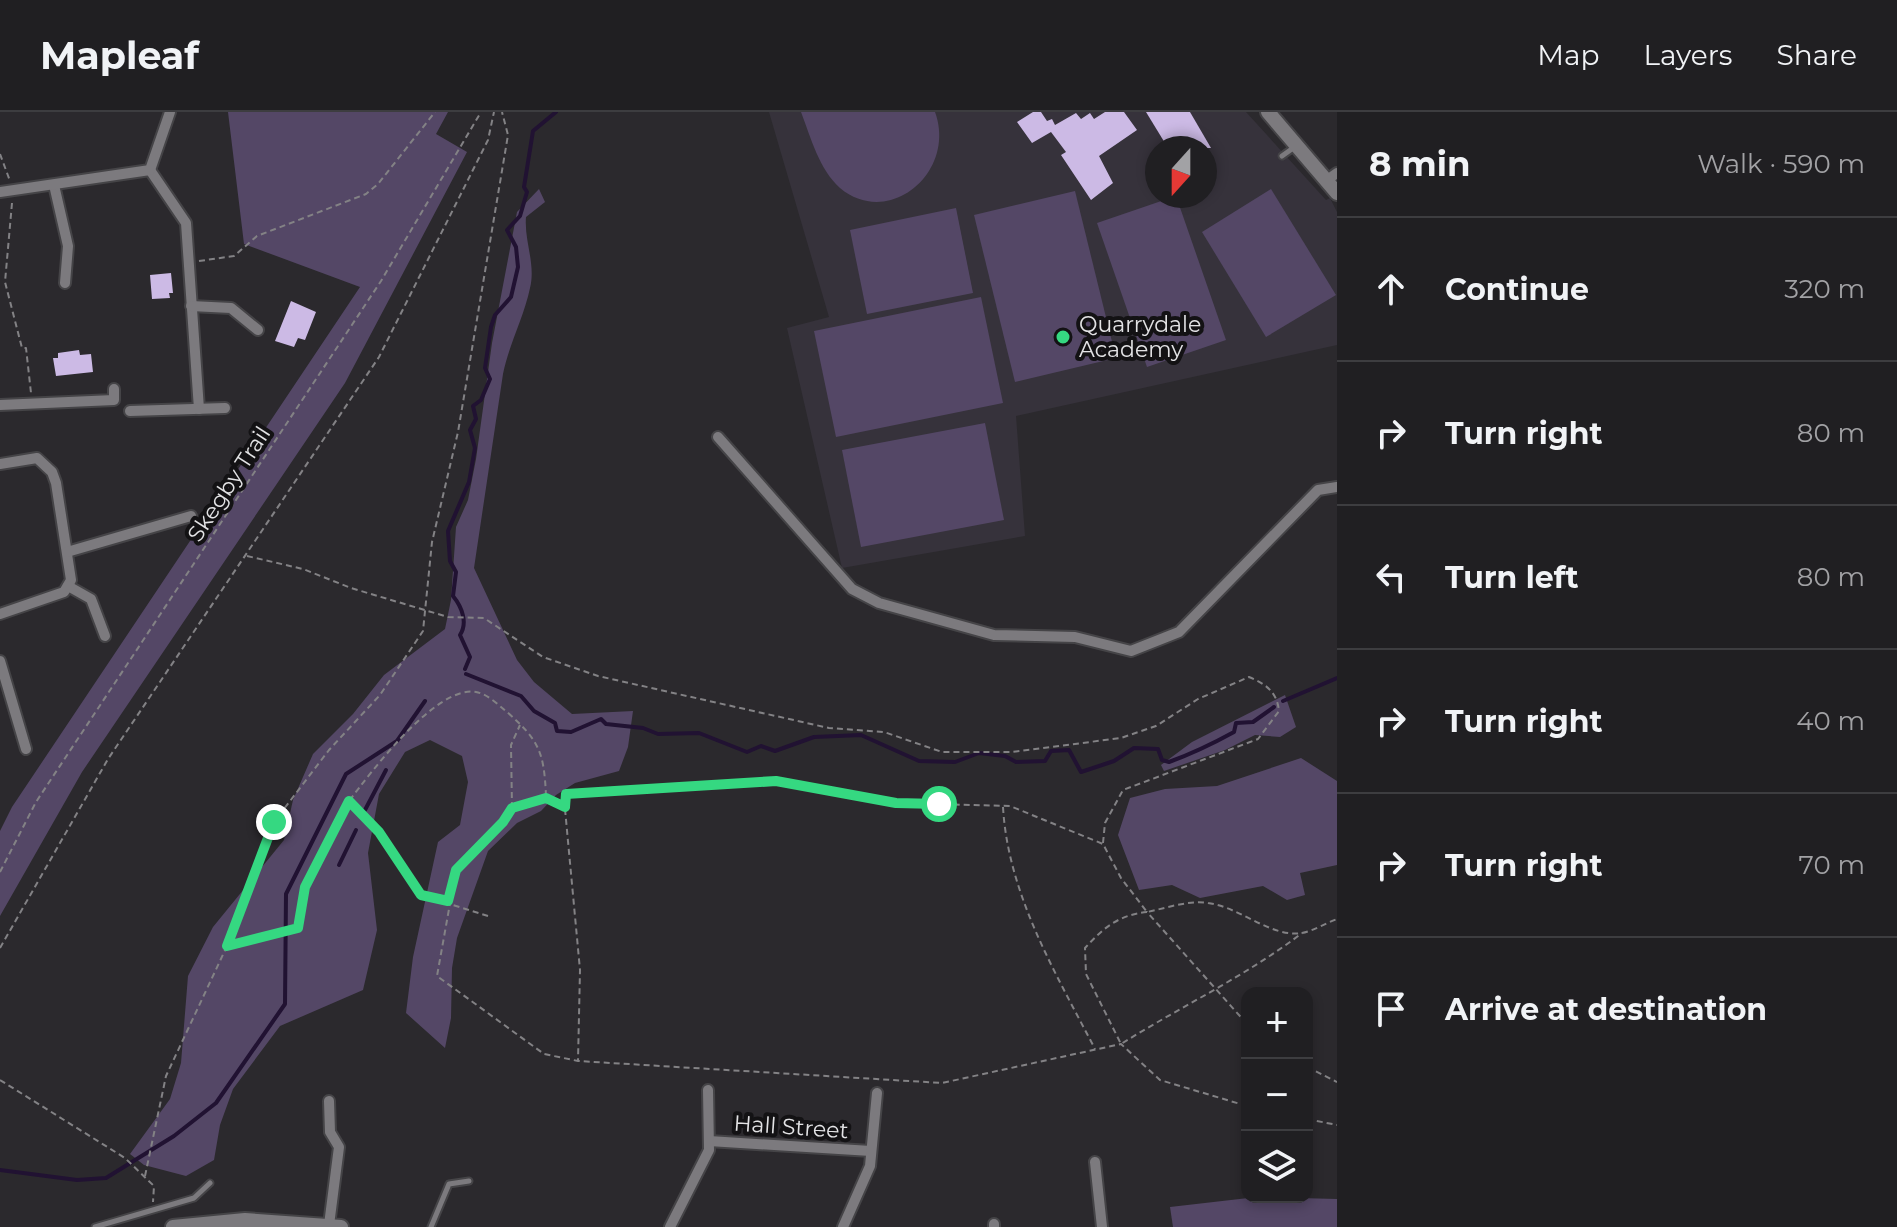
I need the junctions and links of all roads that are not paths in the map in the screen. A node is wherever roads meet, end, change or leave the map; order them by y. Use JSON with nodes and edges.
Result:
{"nodes":[{"id":1,"x":170,"y":112,"type":"edge"},
{"id":2,"x":1268,"y":112,"type":"edge"},
{"id":3,"x":1297,"y":145,"type":"junction"},
{"id":4,"x":1282,"y":156,"type":"dead end"},
{"id":5,"x":150,"y":170,"type":"junction"},
{"id":6,"x":1332,"y":177,"type":"edge"},
{"id":7,"x":54,"y":185,"type":"junction"},
{"id":8,"x":5,"y":192,"type":"edge"},
{"id":9,"x":1337,"y":193,"type":"edge"},
{"id":10,"x":80,"y":273,"type":"dead end"},
{"id":11,"x":191,"y":306,"type":"junction"},
{"id":12,"x":261,"y":314,"type":"dead end"},
{"id":13,"x":114,"y":389,"type":"dead end"},
{"id":14,"x":0,"y":405,"type":"edge"},
{"id":15,"x":225,"y":408,"type":"dead end"},
{"id":16,"x":199,"y":409,"type":"junction"},
{"id":17,"x":130,"y":411,"type":"dead end"},
{"id":18,"x":718,"y":437,"type":"dead end"},
{"id":19,"x":0,"y":464,"type":"edge"},
{"id":20,"x":1337,"y":487,"type":"edge"},
{"id":21,"x":191,"y":516,"type":"dead end"},
{"id":22,"x":67,"y":552,"type":"junction"},
{"id":23,"x":68,"y":586,"type":"junction"},
{"id":24,"x":0,"y":614,"type":"edge"},
{"id":25,"x":105,"y":636,"type":"dead end"},
{"id":26,"x":0,"y":661,"type":"edge"},
{"id":27,"x":26,"y":749,"type":"dead end"},
{"id":28,"x":708,"y":1090,"type":"dead end"},
{"id":29,"x":877,"y":1093,"type":"dead end"},
{"id":30,"x":329,"y":1101,"type":"dead end"},
{"id":31,"x":709,"y":1141,"type":"junction"},
{"id":32,"x":871,"y":1151,"type":"junction"},
{"id":33,"x":1095,"y":1162,"type":"dead end"},
{"id":34,"x":469,"y":1181,"type":"dead end"},
{"id":35,"x":210,"y":1183,"type":"dead end"},
{"id":36,"x":335,"y":1226,"type":"edge"},
{"id":37,"x":95,"y":1227,"type":"edge"},
{"id":38,"x":173,"y":1227,"type":"edge"},
{"id":39,"x":431,"y":1227,"type":"edge"},
{"id":40,"x":670,"y":1227,"type":"edge"},
{"id":41,"x":843,"y":1227,"type":"edge"},
{"id":42,"x":1102,"y":1227,"type":"edge"}],
"edges":[{"from":1,"to":5,"type":"street"},
{"from":2,"to":3,"type":"main road"},
{"from":3,"to":4,"type":"lane"},
{"from":3,"to":6,"type":"main road"},
{"from":5,"to":7,"type":"street"},
{"from":5,"to":11,"type":"street"},
{"from":6,"to":9,"type":"main road"},
{"from":7,"to":8,"type":"street"},
{"from":7,"to":10,"type":"street"},
{"from":11,"to":12,"type":"street"},
{"from":11,"to":16,"type":"street"},
{"from":13,"to":14,"type":"street"},
{"from":15,"to":16,"type":"street"},
{"from":16,"to":17,"type":"street"},
{"from":18,"to":20,"type":"street"},
{"from":19,"to":22,"type":"street"},
{"from":21,"to":22,"type":"street"},
{"from":22,"to":23,"type":"street"},
{"from":23,"to":24,"type":"street"},
{"from":23,"to":25,"type":"street"},
{"from":26,"to":27,"type":"street"},
{"from":28,"to":31,"type":"street"},
{"from":29,"to":32,"type":"street"},
{"from":30,"to":36,"type":"street"},
{"from":31,"to":32,"type":"street","name":"Hall Street"},
{"from":31,"to":40,"type":"street"},
{"from":32,"to":41,"type":"street"},
{"from":33,"to":42,"type":"street"},
{"from":34,"to":39,"type":"lane"},
{"from":35,"to":37,"type":"lane"},
{"from":36,"to":38,"type":"main road"}]}
